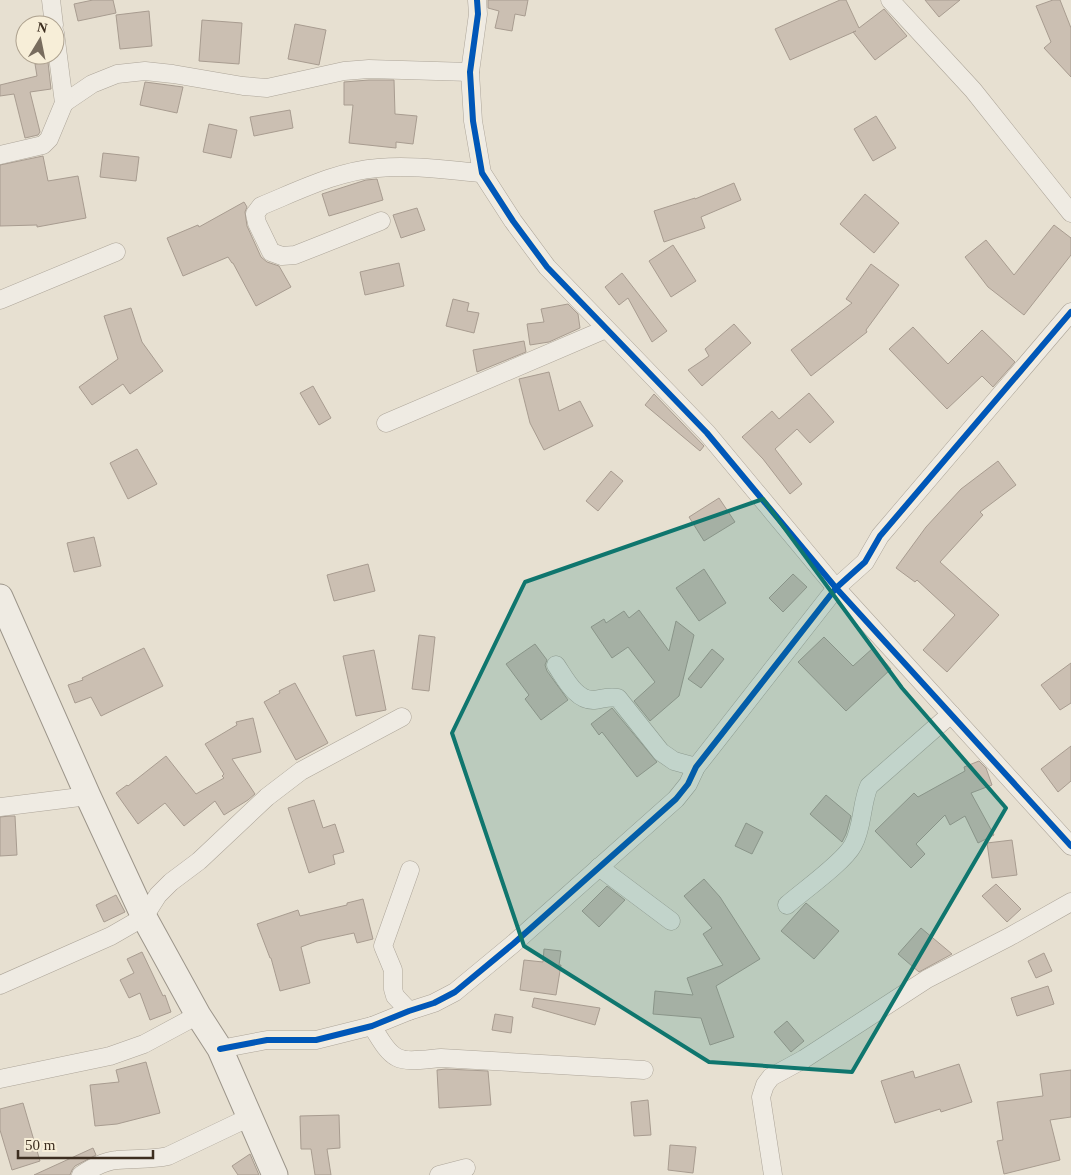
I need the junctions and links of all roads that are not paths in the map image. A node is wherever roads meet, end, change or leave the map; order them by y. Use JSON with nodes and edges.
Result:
{"nodes":[{"id":1,"x":51,"y":0,"type":"edge"},
{"id":2,"x":478,"y":0,"type":"edge"},
{"id":3,"x":890,"y":0,"type":"edge"},
{"id":4,"x":53,"y":15,"type":"edge"},
{"id":5,"x":59,"y":65,"type":"edge"},
{"id":6,"x":470,"y":72,"type":"junction"},
{"id":7,"x":64,"y":103,"type":"junction"},
{"id":8,"x":0,"y":154,"type":"edge"},
{"id":9,"x":482,"y":173,"type":"junction"},
{"id":10,"x":1071,"y":213,"type":"edge"},
{"id":11,"x":381,"y":221,"type":"dead end"},
{"id":12,"x":116,"y":252,"type":"dead end"},
{"id":13,"x":0,"y":300,"type":"edge"},
{"id":14,"x":1071,"y":312,"type":"edge"},
{"id":15,"x":606,"y":330,"type":"junction"},
{"id":16,"x":386,"y":423,"type":"dead end"},
{"id":17,"x":836,"y":588,"type":"junction"},
{"id":18,"x":0,"y":597,"type":"edge"},
{"id":19,"x":556,"y":665,"type":"dead end"},
{"id":20,"x":951,"y":714,"type":"junction"},
{"id":21,"x":402,"y":717,"type":"dead end"},
{"id":22,"x":696,"y":767,"type":"junction"},
{"id":23,"x":88,"y":796,"type":"junction"},
{"id":24,"x":0,"y":808,"type":"edge"},
{"id":25,"x":1071,"y":846,"type":"edge"},
{"id":26,"x":599,"y":867,"type":"junction"},
{"id":27,"x":410,"y":870,"type":"dead end"},
{"id":28,"x":1071,"y":902,"type":"edge"},
{"id":29,"x":787,"y":905,"type":"dead end"},
{"id":30,"x":144,"y":917,"type":"junction"},
{"id":31,"x":671,"y":921,"type":"dead end"},
{"id":32,"x":0,"y":985,"type":"edge"},
{"id":33,"x":409,"y":1010,"type":"junction"},
{"id":34,"x":198,"y":1015,"type":"junction"},
{"id":35,"x":372,"y":1026,"type":"junction"},
{"id":36,"x":220,"y":1049,"type":"junction"},
{"id":37,"x":644,"y":1070,"type":"dead end"},
{"id":38,"x":0,"y":1080,"type":"edge"},
{"id":39,"x":250,"y":1118,"type":"junction"},
{"id":40,"x":466,"y":1168,"type":"dead end"},
{"id":41,"x":81,"y":1175,"type":"edge"},
{"id":42,"x":275,"y":1175,"type":"edge"},
{"id":43,"x":439,"y":1175,"type":"edge"},
{"id":44,"x":773,"y":1175,"type":"edge"}],
"edges":[{"from":1,"to":4,"type":"street"},
{"from":2,"to":6,"type":"street"},
{"from":3,"to":10,"type":"street"},
{"from":5,"to":7,"type":"street"},
{"from":6,"to":7,"type":"street"},
{"from":6,"to":9,"type":"street"},
{"from":7,"to":8,"type":"street"},
{"from":9,"to":11,"type":"street"},
{"from":9,"to":15,"type":"street"},
{"from":12,"to":13,"type":"street"},
{"from":14,"to":17,"type":"street"},
{"from":15,"to":16,"type":"street"},
{"from":15,"to":17,"type":"street"},
{"from":17,"to":20,"type":"street"},
{"from":17,"to":22,"type":"street"},
{"from":18,"to":23,"type":"street"},
{"from":19,"to":22,"type":"street"},
{"from":20,"to":25,"type":"street"},
{"from":20,"to":29,"type":"street"},
{"from":21,"to":30,"type":"street"},
{"from":22,"to":26,"type":"street"},
{"from":23,"to":24,"type":"street"},
{"from":23,"to":30,"type":"street"},
{"from":26,"to":31,"type":"street"},
{"from":26,"to":33,"type":"street"},
{"from":27,"to":33,"type":"street"},
{"from":28,"to":44,"type":"street"},
{"from":30,"to":32,"type":"street"},
{"from":30,"to":34,"type":"street"},
{"from":33,"to":35,"type":"street"},
{"from":34,"to":36,"type":"street"},
{"from":34,"to":38,"type":"street"},
{"from":35,"to":36,"type":"street"},
{"from":35,"to":37,"type":"street"},
{"from":36,"to":39,"type":"street"},
{"from":39,"to":41,"type":"street"},
{"from":39,"to":42,"type":"street"},
{"from":40,"to":43,"type":"street"}]}
